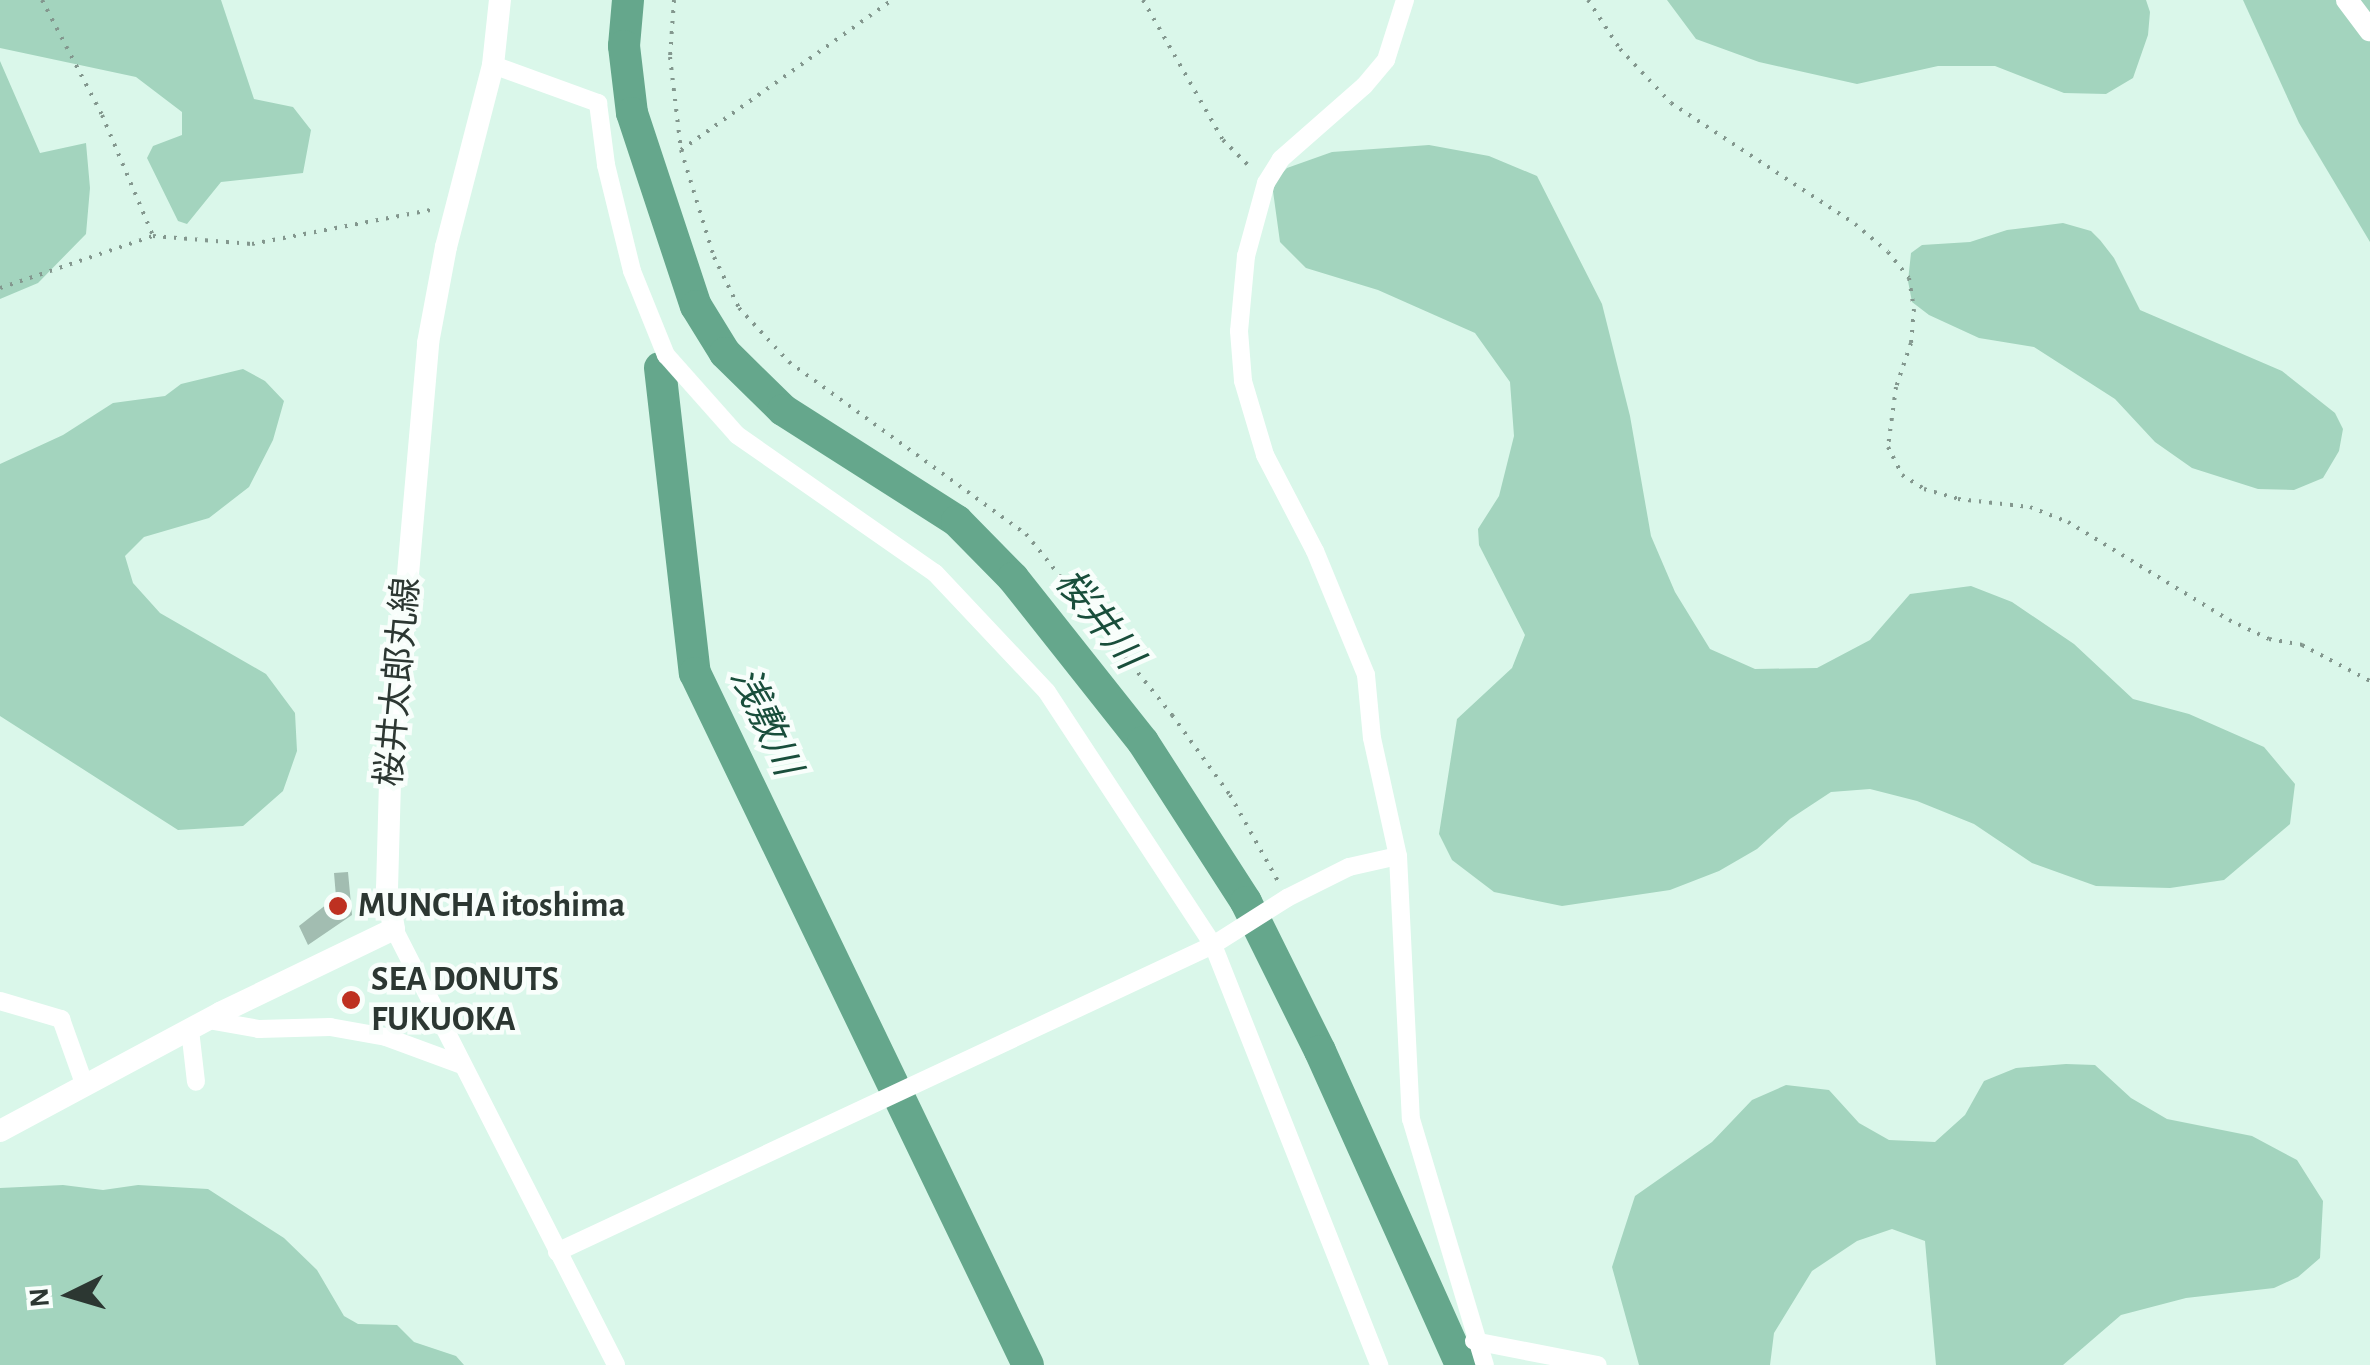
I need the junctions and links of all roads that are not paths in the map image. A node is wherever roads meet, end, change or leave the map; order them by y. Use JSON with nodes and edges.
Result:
{"nodes":[{"id":1,"x":500,"y":0,"type":"edge"},
{"id":2,"x":1405,"y":0,"type":"edge"},
{"id":3,"x":2347,"y":0,"type":"edge"},
{"id":4,"x":2370,"y":30,"type":"edge"},
{"id":5,"x":493,"y":64,"type":"junction"},
{"id":6,"x":1398,"y":856,"type":"junction"},
{"id":7,"x":394,"y":929,"type":"junction"},
{"id":8,"x":1220,"y":939,"type":"junction"},
{"id":9,"x":0,"y":1001,"type":"edge"},
{"id":10,"x":199,"y":1025,"type":"junction"},
{"id":11,"x":462,"y":1065,"type":"junction"},
{"id":12,"x":196,"y":1082,"type":"dead end"},
{"id":13,"x":84,"y":1086,"type":"junction"},
{"id":14,"x":0,"y":1131,"type":"edge"},
{"id":15,"x":557,"y":1252,"type":"junction"},
{"id":16,"x":1474,"y":1341,"type":"junction"},
{"id":17,"x":616,"y":1365,"type":"edge"},
{"id":18,"x":1379,"y":1365,"type":"edge"},
{"id":19,"x":1484,"y":1365,"type":"edge"},
{"id":20,"x":1598,"y":1365,"type":"edge"}],
"edges":[{"from":1,"to":5,"type":"main road","name":"桜井太郎丸線"},
{"from":2,"to":6,"type":"street"},
{"from":3,"to":4,"type":"main road"},
{"from":5,"to":7,"type":"main road","name":"桜井太郎丸線"},
{"from":5,"to":8,"type":"street"},
{"from":6,"to":8,"type":"street"},
{"from":6,"to":16,"type":"street"},
{"from":7,"to":10,"type":"main road"},
{"from":7,"to":11,"type":"street"},
{"from":8,"to":15,"type":"street"},
{"from":8,"to":18,"type":"street"},
{"from":9,"to":13,"type":"street"},
{"from":10,"to":11,"type":"street"},
{"from":10,"to":12,"type":"street"},
{"from":10,"to":13,"type":"main road"},
{"from":11,"to":15,"type":"street"},
{"from":13,"to":14,"type":"main road"},
{"from":15,"to":17,"type":"street"},
{"from":16,"to":19,"type":"street"},
{"from":16,"to":20,"type":"street"}]}
